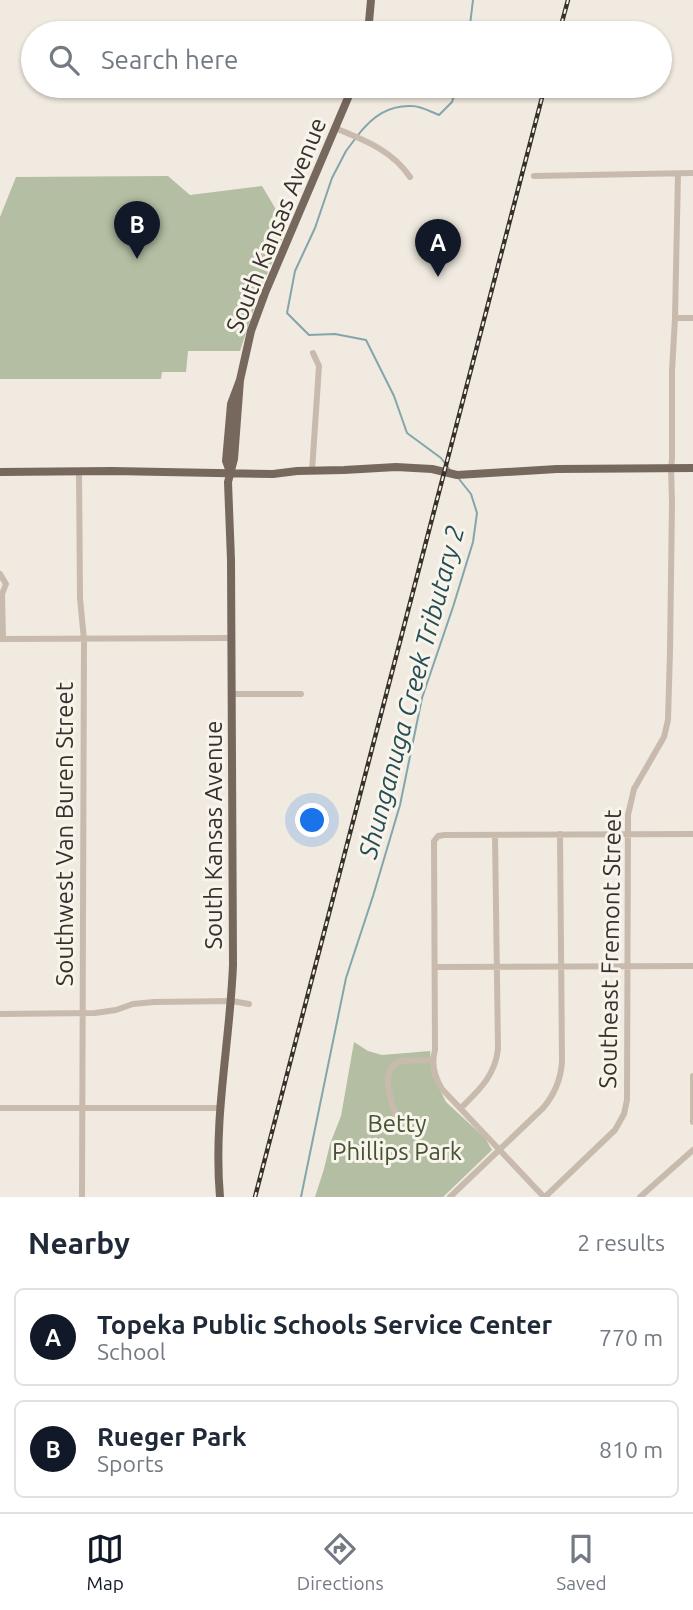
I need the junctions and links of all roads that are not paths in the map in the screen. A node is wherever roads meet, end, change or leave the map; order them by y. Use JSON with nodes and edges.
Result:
{"nodes":[{"id":1,"x":371,"y":0,"type":"edge"},
{"id":2,"x":369,"y":21,"type":"edge"},
{"id":3,"x":348,"y":98,"type":"edge"},
{"id":4,"x":335,"y":128,"type":"junction"},
{"id":5,"x":693,"y":173,"type":"edge"},
{"id":6,"x":678,"y":174,"type":"junction"},
{"id":7,"x":534,"y":176,"type":"dead end"},
{"id":8,"x":410,"y":177,"type":"dead end"},
{"id":9,"x":675,"y":318,"type":"junction"},
{"id":10,"x":693,"y":318,"type":"edge"},
{"id":11,"x":313,"y":353,"type":"dead end"},
{"id":12,"x":671,"y":468,"type":"junction"},
{"id":13,"x":693,"y":468,"type":"edge"},
{"id":14,"x":79,"y":471,"type":"junction"},
{"id":15,"x":312,"y":471,"type":"junction"},
{"id":16,"x":0,"y":472,"type":"edge"},
{"id":17,"x":230,"y":472,"type":"junction"},
{"id":18,"x":0,"y":575,"type":"edge"},
{"id":19,"x":231,"y":638,"type":"junction"},
{"id":20,"x":1,"y":639,"type":"edge"},
{"id":21,"x":84,"y":640,"type":"junction"},
{"id":22,"x":232,"y":694,"type":"junction"},
{"id":23,"x":301,"y":694,"type":"dead end"},
{"id":24,"x":560,"y":834,"type":"junction"},
{"id":25,"x":628,"y":834,"type":"junction"},
{"id":26,"x":693,"y":834,"type":"edge"},
{"id":27,"x":495,"y":835,"type":"junction"},
{"id":28,"x":628,"y":966,"type":"junction"},
{"id":29,"x":693,"y":966,"type":"edge"},
{"id":30,"x":435,"y":967,"type":"junction"},
{"id":31,"x":497,"y":967,"type":"junction"},
{"id":32,"x":562,"y":967,"type":"junction"},
{"id":33,"x":232,"y":1000,"type":"junction"},
{"id":34,"x":249,"y":1004,"type":"dead end"},
{"id":35,"x":82,"y":1013,"type":"junction"},
{"id":36,"x":0,"y":1014,"type":"edge"},
{"id":37,"x":433,"y":1060,"type":"junction"},
{"id":38,"x":693,"y":1076,"type":"edge"},
{"id":39,"x":0,"y":1108,"type":"edge"},
{"id":40,"x":82,"y":1108,"type":"junction"},
{"id":41,"x":220,"y":1108,"type":"junction"},
{"id":42,"x":461,"y":1108,"type":"junction"},
{"id":43,"x":396,"y":1118,"type":"dead end"},
{"id":44,"x":693,"y":1122,"type":"edge"},
{"id":45,"x":499,"y":1150,"type":"junction"},
{"id":46,"x":693,"y":1150,"type":"edge"},
{"id":47,"x":82,"y":1197,"type":"edge"},
{"id":48,"x":220,"y":1197,"type":"edge"},
{"id":49,"x":450,"y":1197,"type":"edge"},
{"id":50,"x":545,"y":1197,"type":"edge"},
{"id":51,"x":639,"y":1197,"type":"edge"}],
"edges":[{"from":1,"to":2,"type":"main road"},
{"from":3,"to":4,"type":"main road","name":"South Kansas Avenue"},
{"from":4,"to":8,"type":"street"},
{"from":4,"to":17,"type":"main road","name":"South Kansas Avenue"},
{"from":5,"to":6,"type":"street"},
{"from":6,"to":7,"type":"street"},
{"from":6,"to":9,"type":"street","name":"Southeast Fremont Street"},
{"from":9,"to":10,"type":"street"},
{"from":9,"to":12,"type":"street","name":"Southeast Fremont Street"},
{"from":11,"to":15,"type":"street"},
{"from":12,"to":13,"type":"main road"},
{"from":12,"to":15,"type":"main road"},
{"from":12,"to":25,"type":"street","name":"Southeast Fremont Street"},
{"from":14,"to":16,"type":"main road"},
{"from":14,"to":17,"type":"main road"},
{"from":14,"to":21,"type":"street","name":"Southwest Van Buren Street"},
{"from":15,"to":17,"type":"main road"},
{"from":17,"to":19,"type":"main road","name":"South Kansas Avenue"},
{"from":18,"to":20,"type":"street"},
{"from":19,"to":21,"type":"street"},
{"from":19,"to":22,"type":"main road","name":"South Kansas Avenue"},
{"from":20,"to":21,"type":"street"},
{"from":21,"to":35,"type":"street","name":"Southwest Van Buren Street"},
{"from":22,"to":23,"type":"street"},
{"from":22,"to":33,"type":"main road","name":"South Kansas Avenue"},
{"from":24,"to":25,"type":"street"},
{"from":24,"to":27,"type":"street"},
{"from":24,"to":32,"type":"street"},
{"from":25,"to":26,"type":"street"},
{"from":25,"to":28,"type":"street","name":"Southeast Fremont Street"},
{"from":27,"to":30,"type":"street"},
{"from":27,"to":31,"type":"street"},
{"from":28,"to":29,"type":"street"},
{"from":28,"to":32,"type":"street"},
{"from":28,"to":50,"type":"street","name":"Southeast Fremont Street"},
{"from":30,"to":31,"type":"street"},
{"from":30,"to":37,"type":"street"},
{"from":31,"to":32,"type":"street"},
{"from":31,"to":42,"type":"street"},
{"from":32,"to":45,"type":"street"},
{"from":33,"to":34,"type":"street"},
{"from":33,"to":35,"type":"street"},
{"from":33,"to":41,"type":"main road","name":"South Kansas Avenue"},
{"from":35,"to":36,"type":"street"},
{"from":35,"to":40,"type":"street","name":"Southwest Van Buren Street"},
{"from":37,"to":42,"type":"street"},
{"from":37,"to":43,"type":"street"},
{"from":38,"to":44,"type":"street"},
{"from":39,"to":40,"type":"street"},
{"from":40,"to":41,"type":"street"},
{"from":40,"to":47,"type":"street","name":"Southwest Van Buren Street"},
{"from":41,"to":48,"type":"main road","name":"South Kansas Avenue"},
{"from":42,"to":45,"type":"street"},
{"from":45,"to":49,"type":"street"},
{"from":45,"to":50,"type":"street"},
{"from":46,"to":51,"type":"street"}]}
